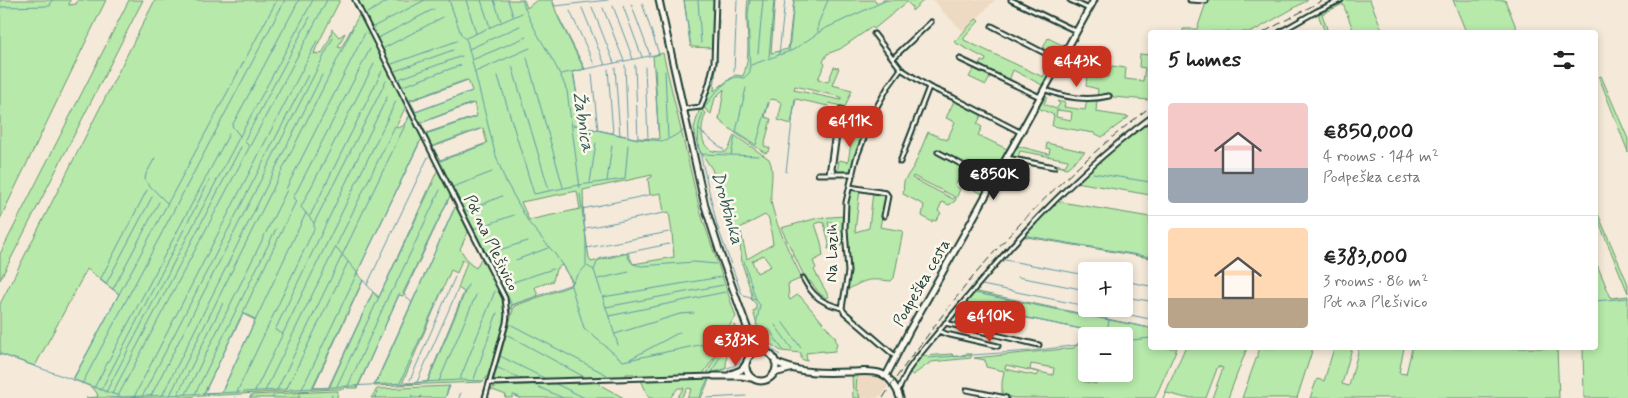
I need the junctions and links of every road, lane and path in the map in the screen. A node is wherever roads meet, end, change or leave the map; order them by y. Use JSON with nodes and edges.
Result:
{"nodes":[{"id":1,"x":355,"y":0,"type":"edge"},
{"id":2,"x":659,"y":0,"type":"edge"},
{"id":3,"x":716,"y":0,"type":"edge"},
{"id":4,"x":1011,"y":0,"type":"edge"},
{"id":5,"x":1070,"y":0,"type":"edge"},
{"id":6,"x":1094,"y":0,"type":"edge"},
{"id":7,"x":1190,"y":0,"type":"edge"},
{"id":8,"x":1341,"y":0,"type":"edge"},
{"id":9,"x":1206,"y":1,"type":"edge"},
{"id":10,"x":1089,"y":9,"type":"junction"},
{"id":11,"x":931,"y":22,"type":"dead end"},
{"id":12,"x":992,"y":26,"type":"dead end"},
{"id":13,"x":1284,"y":30,"type":"edge"},
{"id":14,"x":1076,"y":31,"type":"junction"},
{"id":15,"x":874,"y":34,"type":"dead end"},
{"id":16,"x":893,"y":58,"type":"junction"},
{"id":17,"x":960,"y":59,"type":"dead end"},
{"id":18,"x":1060,"y":61,"type":"junction"},
{"id":19,"x":901,"y":70,"type":"junction"},
{"id":20,"x":929,"y":87,"type":"junction"},
{"id":21,"x":1044,"y":89,"type":"junction"},
{"id":22,"x":1109,"y":96,"type":"dead end"},
{"id":23,"x":1040,"y":97,"type":"junction"},
{"id":24,"x":684,"y":109,"type":"junction"},
{"id":25,"x":842,"y":109,"type":"dead end"},
{"id":26,"x":1148,"y":120,"type":"edge"},
{"id":27,"x":836,"y":126,"type":"dead end"},
{"id":28,"x":1021,"y":132,"type":"junction"},
{"id":29,"x":938,"y":152,"type":"dead end"},
{"id":30,"x":1007,"y":158,"type":"junction"},
{"id":31,"x":900,"y":162,"type":"dead end"},
{"id":32,"x":1054,"y":167,"type":"dead end"},
{"id":33,"x":818,"y":174,"type":"dead end"},
{"id":34,"x":829,"y":174,"type":"junction"},
{"id":35,"x":834,"y":174,"type":"junction"},
{"id":36,"x":853,"y":174,"type":"junction"},
{"id":37,"x":994,"y":181,"type":"junction"},
{"id":38,"x":850,"y":187,"type":"junction"},
{"id":39,"x":884,"y":216,"type":"dead end"},
{"id":40,"x":803,"y":278,"type":"dead end"},
{"id":41,"x":842,"y":308,"type":"junction"},
{"id":42,"x":945,"y":323,"type":"junction"},
{"id":43,"x":939,"y":331,"type":"junction"},
{"id":44,"x":751,"y":338,"type":"junction"},
{"id":45,"x":1040,"y":345,"type":"dead end"},
{"id":46,"x":998,"y":346,"type":"dead end"},
{"id":47,"x":763,"y":352,"type":"junction"},
{"id":48,"x":750,"y":356,"type":"junction"},
{"id":49,"x":895,"y":356,"type":"junction"},
{"id":50,"x":775,"y":362,"type":"junction"},
{"id":51,"x":746,"y":363,"type":"junction"},
{"id":52,"x":790,"y":369,"type":"junction"},
{"id":53,"x":774,"y":373,"type":"junction"},
{"id":54,"x":714,"y":376,"type":"joint"},
{"id":55,"x":727,"y":376,"type":"junction"},
{"id":56,"x":886,"y":376,"type":"junction"},
{"id":57,"x":752,"y":378,"type":"junction"},
{"id":58,"x":489,"y":383,"type":"junction"},
{"id":59,"x":967,"y":390,"type":"dead end"},
{"id":60,"x":898,"y":391,"type":"junction"},
{"id":61,"x":485,"y":398,"type":"edge"},
{"id":62,"x":900,"y":398,"type":"edge"},
{"id":63,"x":1006,"y":398,"type":"edge"}],
"edges":[{"from":1,"to":58,"type":"street","name":"Pot na Plešivico"},
{"from":2,"to":24,"type":"main road"},
{"from":3,"to":24,"type":"street"},
{"from":4,"to":14,"type":"street"},
{"from":5,"to":10,"type":"street"},
{"from":6,"to":10,"type":"main road","name":"Podpeška cesta"},
{"from":7,"to":9,"type":"street"},
{"from":8,"to":13,"type":"street"},
{"from":10,"to":14,"type":"main road","name":"Podpeška cesta"},
{"from":11,"to":16,"type":"street"},
{"from":12,"to":18,"type":"street"},
{"from":14,"to":18,"type":"main road","name":"Podpeška cesta"},
{"from":15,"to":16,"type":"street"},
{"from":16,"to":19,"type":"street"},
{"from":17,"to":23,"type":"street"},
{"from":18,"to":21,"type":"main road","name":"Podpeška cesta"},
{"from":19,"to":20,"type":"street"},
{"from":19,"to":36,"type":"street","name":"Na Lazih"},
{"from":20,"to":28,"type":"street"},
{"from":20,"to":31,"type":"street"},
{"from":21,"to":22,"type":"street"},
{"from":21,"to":23,"type":"main road","name":"Podpeška cesta"},
{"from":23,"to":28,"type":"main road","name":"Podpeška cesta"},
{"from":24,"to":44,"type":"main road"},
{"from":25,"to":35,"type":"street"},
{"from":26,"to":42,"type":"street"},
{"from":27,"to":34,"type":"street"},
{"from":28,"to":30,"type":"main road","name":"Podpeška cesta"},
{"from":29,"to":37,"type":"street"},
{"from":30,"to":32,"type":"street"},
{"from":30,"to":37,"type":"main road","name":"Podpeška cesta"},
{"from":33,"to":34,"type":"street"},
{"from":34,"to":35,"type":"street"},
{"from":35,"to":36,"type":"street"},
{"from":36,"to":38,"type":"street","name":"Na Lazih"},
{"from":37,"to":49,"type":"main road","name":"Podpeška cesta"},
{"from":38,"to":39,"type":"street"},
{"from":38,"to":41,"type":"street","name":"Na Lazih"},
{"from":40,"to":41,"type":"street"},
{"from":41,"to":49,"type":"street","name":"Na Lazih"},
{"from":42,"to":43,"type":"street"},
{"from":42,"to":45,"type":"street"},
{"from":43,"to":46,"type":"street"},
{"from":43,"to":60,"type":"street"},
{"from":44,"to":47,"type":"main road"},
{"from":44,"to":48,"type":"main road"},
{"from":47,"to":48,"type":"main road"},
{"from":47,"to":50,"type":"main road"},
{"from":48,"to":51,"type":"main road"},
{"from":49,"to":56,"type":"main road","name":"Podpeška cesta"},
{"from":50,"to":52,"type":"main road"},
{"from":50,"to":53,"type":"main road"},
{"from":51,"to":55,"type":"main road"},
{"from":51,"to":57,"type":"main road"},
{"from":52,"to":53,"type":"main road"},
{"from":52,"to":56,"type":"main road"},
{"from":53,"to":57,"type":"main road"},
{"from":54,"to":55,"type":"main road"},
{"from":54,"to":58,"type":"street"},
{"from":55,"to":57,"type":"main road"},
{"from":56,"to":60,"type":"main road"},
{"from":58,"to":61,"type":"street"},
{"from":59,"to":63,"type":"street"},
{"from":60,"to":62,"type":"main road"}]}
